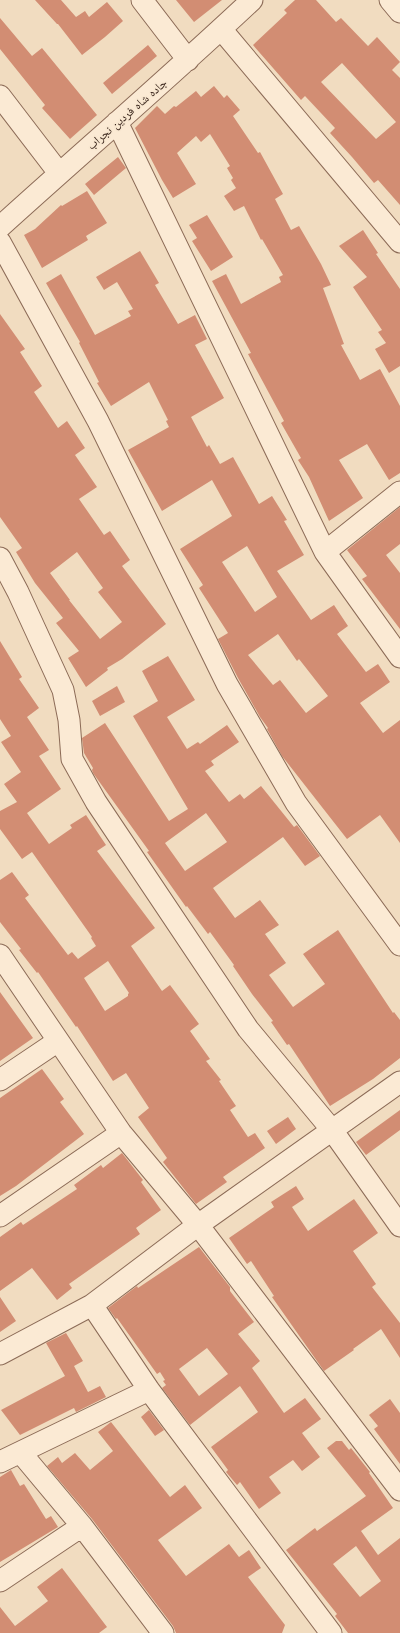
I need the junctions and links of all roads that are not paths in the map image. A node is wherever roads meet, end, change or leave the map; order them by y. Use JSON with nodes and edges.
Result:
{"nodes":[{"id":1,"x":142,"y":0,"type":"edge"},
{"id":2,"x":252,"y":0,"type":"edge"},
{"id":3,"x":390,"y":0,"type":"edge"},
{"id":4,"x":400,"y":12,"type":"edge"},
{"id":5,"x":221,"y":29,"type":"junction"},
{"id":6,"x":188,"y":60,"type":"junction"},
{"id":7,"x":0,"y":96,"type":"edge"},
{"id":8,"x":117,"y":122,"type":"junction"},
{"id":9,"x":59,"y":173,"type":"junction"},
{"id":10,"x":0,"y":227,"type":"edge"},
{"id":11,"x":0,"y":242,"type":"edge"},
{"id":12,"x":400,"y":242,"type":"edge"},
{"id":13,"x":400,"y":492,"type":"edge"},
{"id":14,"x":325,"y":552,"type":"junction"},
{"id":15,"x":0,"y":558,"type":"edge"},
{"id":16,"x":400,"y":657,"type":"edge"},
{"id":17,"x":400,"y":945,"type":"edge"},
{"id":18,"x":0,"y":955,"type":"edge"},
{"id":19,"x":58,"y":1040,"type":"junction"},
{"id":20,"x":0,"y":1080,"type":"edge"},
{"id":21,"x":400,"y":1082,"type":"edge"},
{"id":22,"x":332,"y":1130,"type":"junction"},
{"id":23,"x":121,"y":1133,"type":"junction"},
{"id":24,"x":0,"y":1216,"type":"edge"},
{"id":25,"x":198,"y":1225,"type":"junction"},
{"id":26,"x":400,"y":1226,"type":"edge"},
{"id":27,"x":92,"y":1305,"type":"junction"},
{"id":28,"x":0,"y":1354,"type":"edge"},
{"id":29,"x":149,"y":1390,"type":"junction"},
{"id":30,"x":21,"y":1452,"type":"junction"},
{"id":31,"x":0,"y":1462,"type":"edge"},
{"id":32,"x":400,"y":1490,"type":"edge"},
{"id":33,"x":82,"y":1526,"type":"junction"},
{"id":34,"x":0,"y":1582,"type":"edge"},
{"id":35,"x":163,"y":1633,"type":"edge"},
{"id":36,"x":331,"y":1633,"type":"edge"}],
"edges":[{"from":1,"to":6,"type":"street"},
{"from":2,"to":5,"type":"street","name":"جاده شاه فردین نجراب"},
{"from":3,"to":4,"type":"street"},
{"from":5,"to":6,"type":"street","name":"جاده شاه فردین نجراب"},
{"from":5,"to":12,"type":"street"},
{"from":6,"to":8,"type":"street","name":"جاده شاه فردین نجراب"},
{"from":7,"to":9,"type":"street"},
{"from":8,"to":9,"type":"street","name":"جاده شاه فردین نجراب"},
{"from":8,"to":14,"type":"street"},
{"from":9,"to":10,"type":"street","name":"جاده شاه فردین نجراب"},
{"from":11,"to":17,"type":"street"},
{"from":13,"to":14,"type":"street"},
{"from":14,"to":16,"type":"street"},
{"from":15,"to":22,"type":"street"},
{"from":18,"to":19,"type":"street"},
{"from":19,"to":20,"type":"street"},
{"from":19,"to":23,"type":"street"},
{"from":21,"to":22,"type":"street"},
{"from":22,"to":25,"type":"street"},
{"from":22,"to":26,"type":"street"},
{"from":23,"to":24,"type":"street"},
{"from":23,"to":25,"type":"street"},
{"from":25,"to":27,"type":"street"},
{"from":25,"to":32,"type":"street"},
{"from":27,"to":28,"type":"street"},
{"from":27,"to":29,"type":"street"},
{"from":29,"to":30,"type":"street"},
{"from":29,"to":36,"type":"street"},
{"from":30,"to":31,"type":"street"},
{"from":30,"to":33,"type":"street"},
{"from":33,"to":34,"type":"street"},
{"from":33,"to":35,"type":"street"}]}
